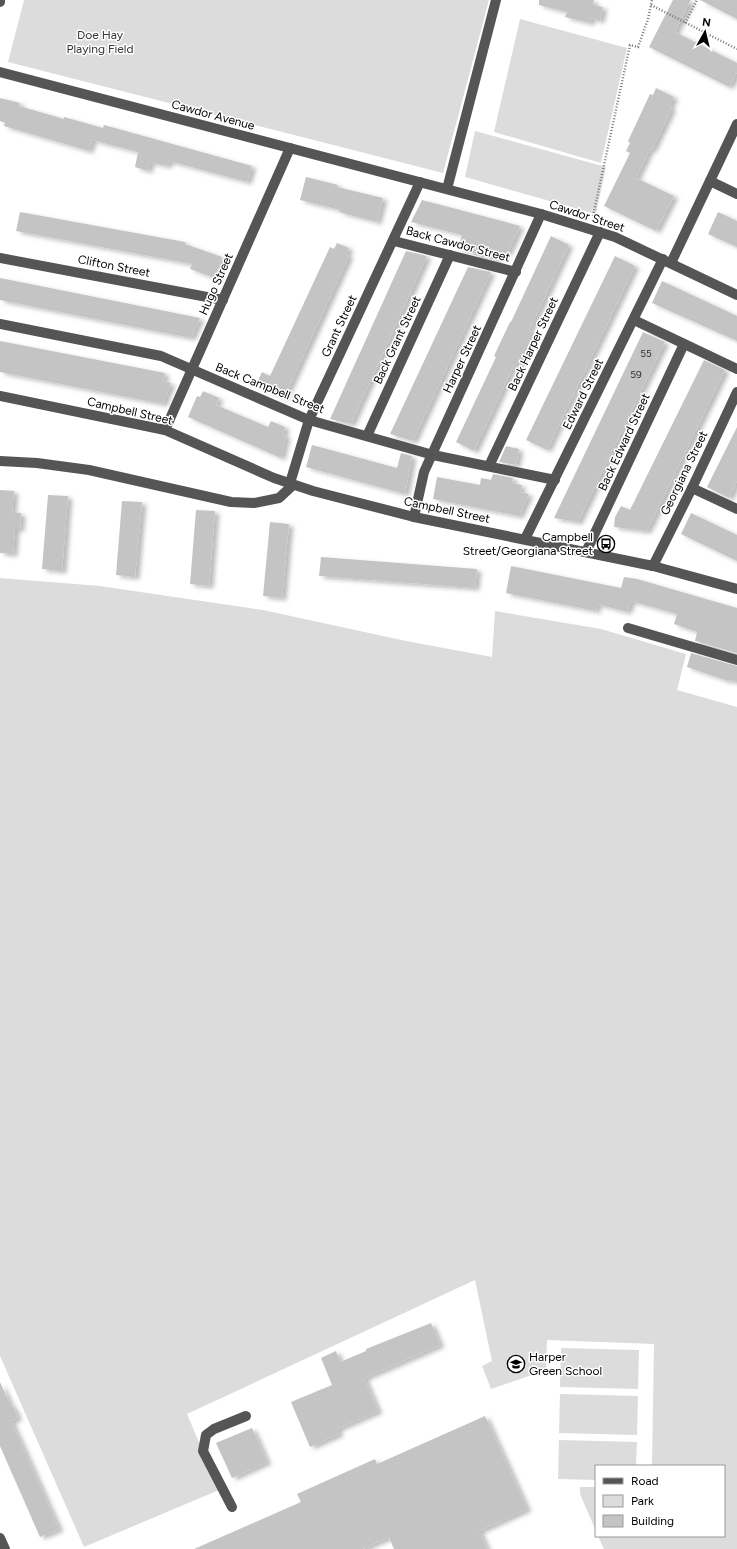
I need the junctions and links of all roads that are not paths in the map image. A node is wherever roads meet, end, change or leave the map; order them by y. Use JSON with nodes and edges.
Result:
{"nodes":[{"id":1,"x":496,"y":0,"type":"edge"},
{"id":2,"x":0,"y":72,"type":"edge"},
{"id":3,"x":737,"y":124,"type":"edge"},
{"id":4,"x":290,"y":148,"type":"junction"},
{"id":5,"x":710,"y":181,"type":"junction"},
{"id":6,"x":420,"y":182,"type":"junction"},
{"id":7,"x":447,"y":189,"type":"junction"},
{"id":8,"x":737,"y":194,"type":"edge"},
{"id":9,"x":541,"y":214,"type":"junction"},
{"id":10,"x":600,"y":232,"type":"junction"},
{"id":11,"x":394,"y":240,"type":"junction"},
{"id":12,"x":450,"y":255,"type":"junction"},
{"id":13,"x":0,"y":258,"type":"edge"},
{"id":14,"x":667,"y":261,"type":"junction"},
{"id":15,"x":516,"y":272,"type":"junction"},
{"id":16,"x":737,"y":295,"type":"edge"},
{"id":17,"x":223,"y":300,"type":"junction"},
{"id":18,"x":634,"y":320,"type":"junction"},
{"id":19,"x":0,"y":324,"type":"edge"},
{"id":20,"x":684,"y":344,"type":"junction"},
{"id":21,"x":737,"y":369,"type":"edge"},
{"id":22,"x":192,"y":370,"type":"junction"},
{"id":23,"x":737,"y":392,"type":"edge"},
{"id":24,"x":0,"y":396,"type":"edge"},
{"id":25,"x":309,"y":420,"type":"junction"},
{"id":26,"x":165,"y":430,"type":"junction"},
{"id":27,"x":367,"y":436,"type":"junction"},
{"id":28,"x":432,"y":455,"type":"junction"},
{"id":29,"x":0,"y":461,"type":"edge"},
{"id":30,"x":489,"y":466,"type":"junction"},
{"id":31,"x":555,"y":480,"type":"junction"},
{"id":32,"x":291,"y":484,"type":"junction"},
{"id":33,"x":692,"y":488,"type":"junction"},
{"id":34,"x":737,"y":509,"type":"edge"},
{"id":35,"x":414,"y":517,"type":"junction"},
{"id":36,"x":525,"y":539,"type":"junction"},
{"id":37,"x":586,"y":552,"type":"junction"},
{"id":38,"x":653,"y":566,"type":"junction"},
{"id":39,"x":737,"y":589,"type":"edge"},
{"id":40,"x":628,"y":628,"type":"dead end"},
{"id":41,"x":737,"y":660,"type":"edge"},
{"id":42,"x":246,"y":1416,"type":"dead end"},
{"id":43,"x":232,"y":1507,"type":"dead end"},
{"id":44,"x":0,"y":1538,"type":"edge"},
{"id":45,"x":5,"y":1549,"type":"edge"}],
"edges":[{"from":1,"to":7,"type":"street"},
{"from":2,"to":4,"type":"street","name":"Cawdor Avenue"},
{"from":3,"to":5,"type":"street","name":"Edward Street"},
{"from":4,"to":6,"type":"street","name":"Cawdor Avenue"},
{"from":4,"to":17,"type":"street","name":"Hugo Street"},
{"from":5,"to":8,"type":"street"},
{"from":5,"to":14,"type":"street","name":"Edward Street"},
{"from":6,"to":7,"type":"street","name":"Cawdor Street"},
{"from":6,"to":11,"type":"street","name":"Grant Street"},
{"from":7,"to":9,"type":"street","name":"Cawdor Street"},
{"from":9,"to":10,"type":"street","name":"Cawdor Street"},
{"from":9,"to":15,"type":"street","name":"Harper Street"},
{"from":10,"to":14,"type":"street","name":"Cawdor Street"},
{"from":10,"to":30,"type":"street","name":"Back Harper Street"},
{"from":11,"to":12,"type":"street","name":"Back Cawdor Street"},
{"from":11,"to":25,"type":"street","name":"Grant Street"},
{"from":12,"to":15,"type":"street","name":"Back Cawdor Street"},
{"from":12,"to":27,"type":"street","name":"Back Grant Street"},
{"from":13,"to":17,"type":"street","name":"Clifton Street"},
{"from":14,"to":16,"type":"street","name":"Cawdor Street"},
{"from":14,"to":18,"type":"street","name":"Edward Street"},
{"from":15,"to":28,"type":"street","name":"Harper Street"},
{"from":17,"to":22,"type":"street","name":"Hugo Street"},
{"from":18,"to":20,"type":"street"},
{"from":18,"to":31,"type":"street","name":"Edward Street"},
{"from":19,"to":22,"type":"street","name":"Back Campbell Street"},
{"from":20,"to":21,"type":"street"},
{"from":20,"to":37,"type":"street","name":"Back Edward Street"},
{"from":22,"to":25,"type":"street","name":"Back Campbell Street"},
{"from":22,"to":26,"type":"street","name":"Hugo Street"},
{"from":23,"to":33,"type":"street","name":"Georgiana Street"},
{"from":24,"to":26,"type":"street","name":"Campbell Street"},
{"from":25,"to":27,"type":"street","name":"Back Campbell Street"},
{"from":25,"to":32,"type":"street","name":"Grant Street"},
{"from":26,"to":32,"type":"street","name":"Campbell Street"},
{"from":27,"to":28,"type":"street","name":"Back Campbell Street"},
{"from":28,"to":30,"type":"street","name":"Back Campbell Street"},
{"from":28,"to":35,"type":"street","name":"Harper Street"},
{"from":29,"to":32,"type":"street"},
{"from":30,"to":31,"type":"street","name":"Back Campbell Street"},
{"from":31,"to":36,"type":"street","name":"Edward Street"},
{"from":32,"to":35,"type":"street","name":"Campbell Street"},
{"from":33,"to":34,"type":"street"},
{"from":33,"to":38,"type":"street","name":"Georgiana Street"},
{"from":35,"to":36,"type":"street","name":"Campbell Street"},
{"from":36,"to":37,"type":"street","name":"Campbell Street"},
{"from":37,"to":38,"type":"street","name":"Campbell Street"},
{"from":38,"to":39,"type":"street","name":"Campbell Street"},
{"from":40,"to":41,"type":"street"},
{"from":42,"to":43,"type":"street"},
{"from":44,"to":45,"type":"street"}]}
